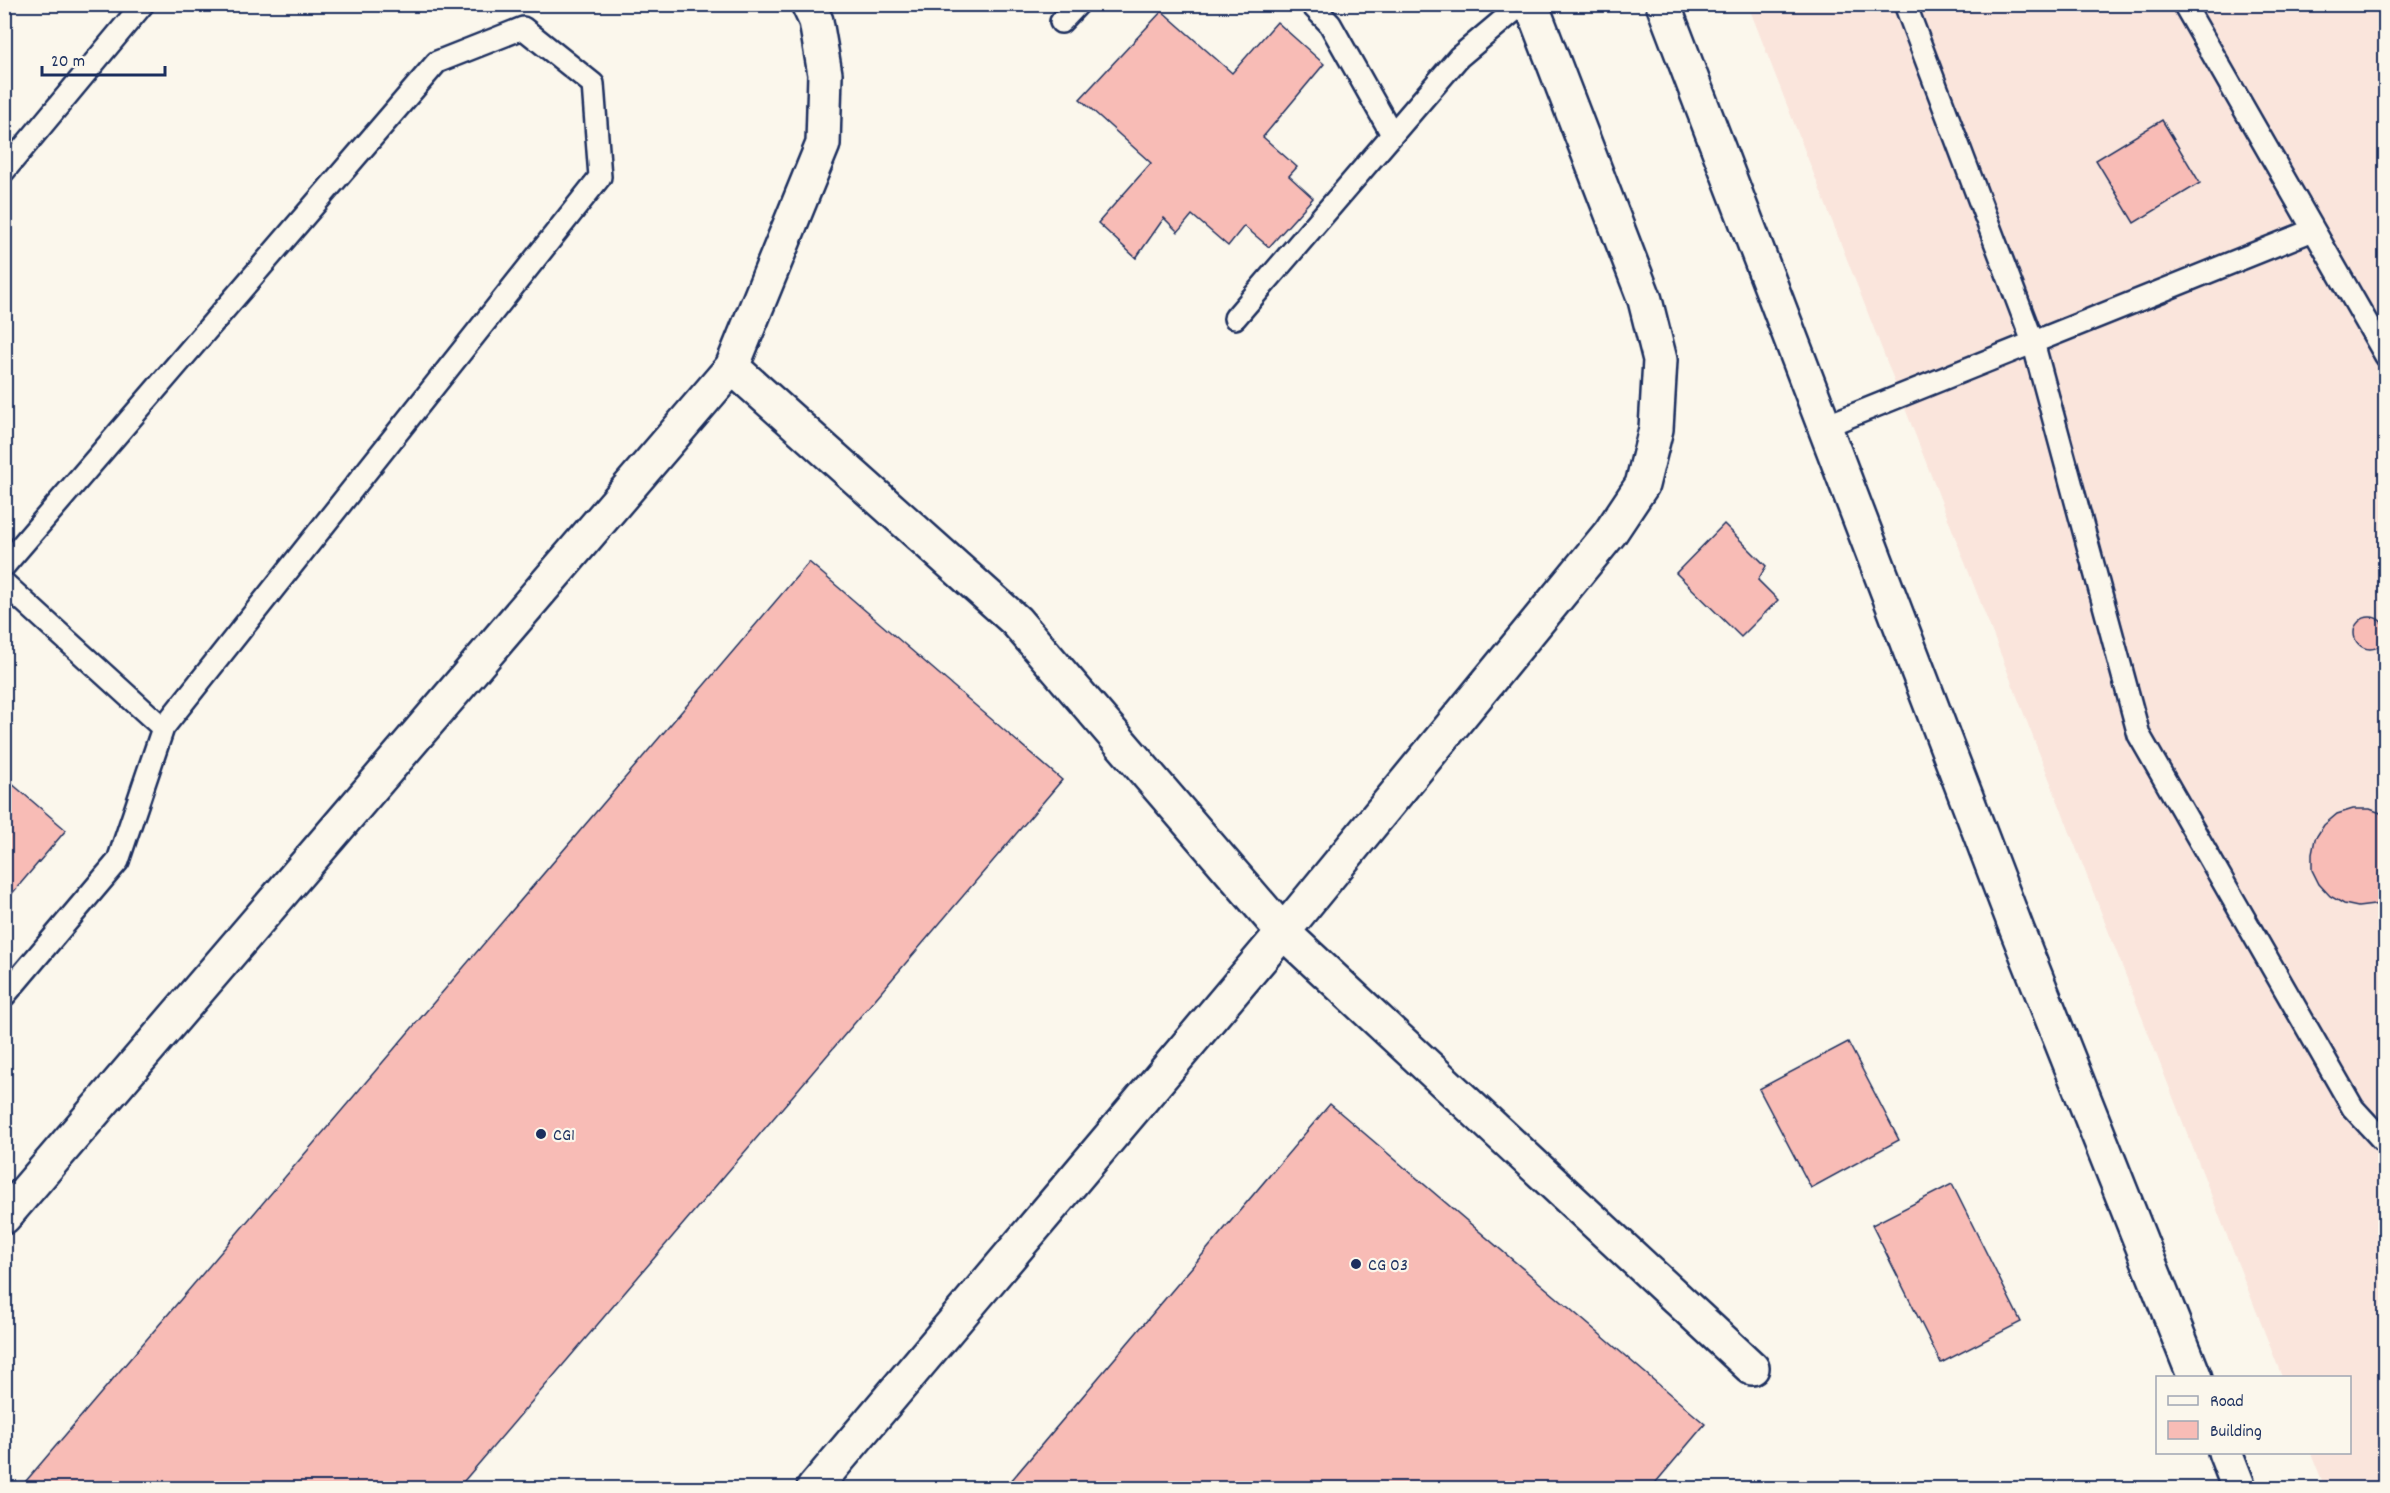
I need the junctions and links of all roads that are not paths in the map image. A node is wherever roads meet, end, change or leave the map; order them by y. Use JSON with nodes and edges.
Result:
{"nodes":[{"id":1,"x":143,"y":4,"type":"edge"},
{"id":2,"x":808,"y":4,"type":"edge"},
{"id":3,"x":1078,"y":4,"type":"edge"},
{"id":4,"x":1311,"y":4,"type":"edge"},
{"id":5,"x":1522,"y":4,"type":"edge"},
{"id":6,"x":1531,"y":4,"type":"edge"},
{"id":7,"x":1663,"y":4,"type":"edge"},
{"id":8,"x":1905,"y":4,"type":"edge"},
{"id":9,"x":2184,"y":4,"type":"edge"},
{"id":10,"x":1061,"y":22,"type":"dead end"},
{"id":11,"x":1392,"y":134,"type":"junction"},
{"id":12,"x":4,"y":171,"type":"edge"},
{"id":13,"x":2313,"y":230,"type":"junction"},
{"id":14,"x":1235,"y":318,"type":"dead end"},
{"id":15,"x":2033,"y":342,"type":"junction"},
{"id":16,"x":2385,"y":356,"type":"edge"},
{"id":17,"x":732,"y":367,"type":"junction"},
{"id":18,"x":1823,"y":427,"type":"junction"},
{"id":19,"x":4,"y":566,"type":"edge"},
{"id":20,"x":4,"y":583,"type":"edge"},
{"id":21,"x":163,"y":728,"type":"junction"},
{"id":22,"x":1283,"y":932,"type":"junction"},
{"id":23,"x":4,"y":996,"type":"edge"},
{"id":24,"x":2385,"y":1144,"type":"edge"},
{"id":25,"x":4,"y":1217,"type":"edge"},
{"id":26,"x":1752,"y":1368,"type":"dead end"},
{"id":27,"x":2195,"y":1376,"type":"edge"},
{"id":28,"x":2225,"y":1454,"type":"edge"},
{"id":29,"x":814,"y":1488,"type":"edge"},
{"id":30,"x":2239,"y":1488,"type":"edge"}],
"edges":[{"from":1,"to":12,"type":"lane"},
{"from":2,"to":17,"type":"street"},
{"from":3,"to":10,"type":"lane"},
{"from":4,"to":11,"type":"lane"},
{"from":5,"to":11,"type":"lane"},
{"from":6,"to":22,"type":"street"},
{"from":7,"to":18,"type":"street"},
{"from":8,"to":15,"type":"lane"},
{"from":9,"to":13,"type":"lane"},
{"from":11,"to":14,"type":"lane"},
{"from":13,"to":15,"type":"lane"},
{"from":13,"to":16,"type":"lane"},
{"from":15,"to":18,"type":"lane"},
{"from":15,"to":24,"type":"lane"},
{"from":17,"to":22,"type":"street"},
{"from":17,"to":25,"type":"street"},
{"from":18,"to":27,"type":"street"},
{"from":19,"to":21,"type":"lane"},
{"from":20,"to":21,"type":"lane"},
{"from":21,"to":23,"type":"lane"},
{"from":22,"to":26,"type":"street"},
{"from":22,"to":29,"type":"street"},
{"from":28,"to":30,"type":"street"}]}
